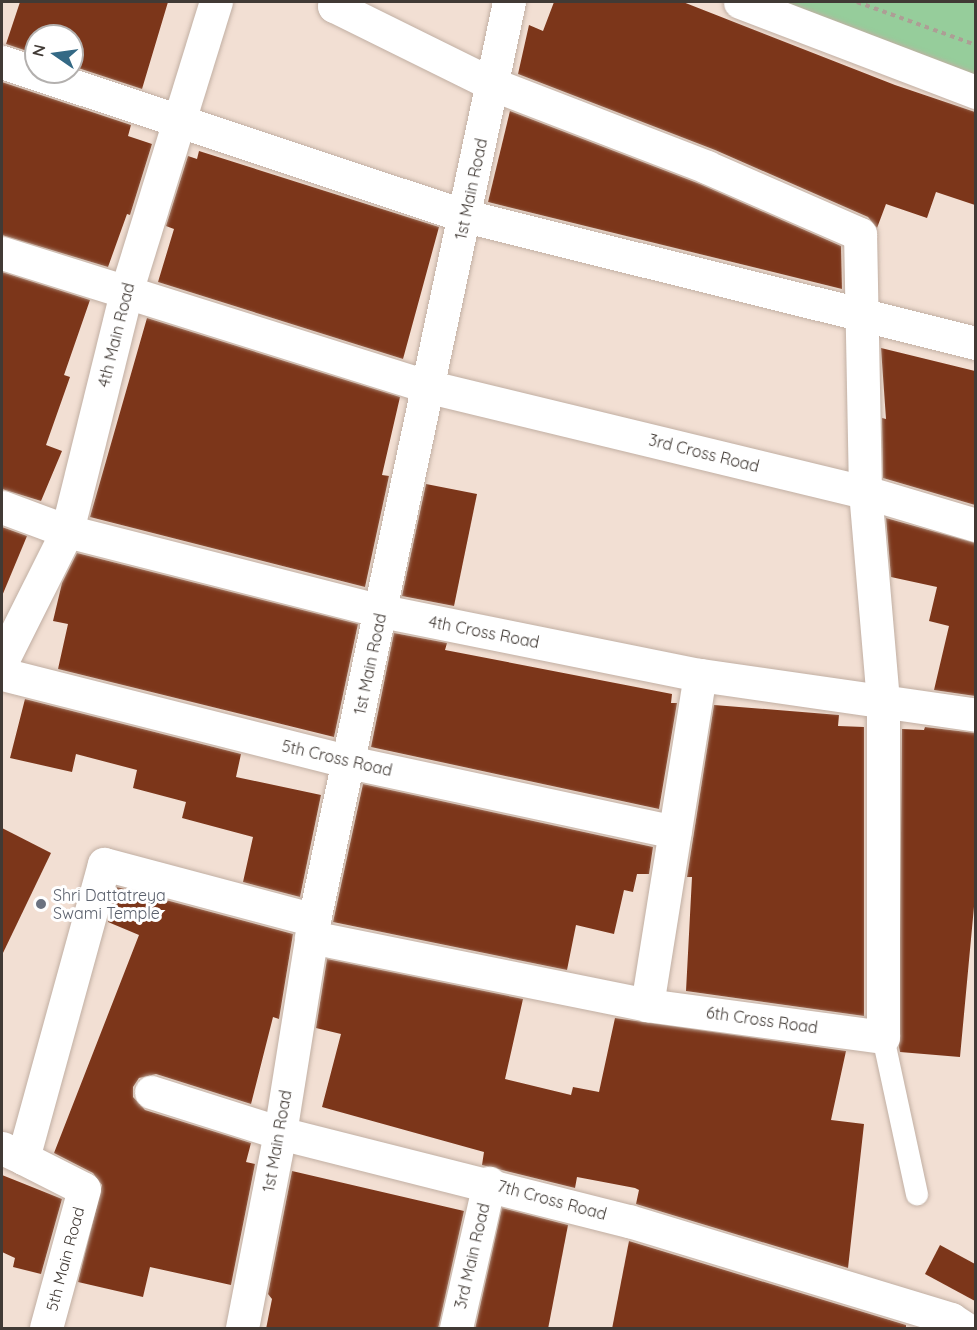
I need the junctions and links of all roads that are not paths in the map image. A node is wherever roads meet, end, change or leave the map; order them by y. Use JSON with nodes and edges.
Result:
{"nodes":[{"id":1,"x":216,"y":2,"type":"edge"},
{"id":2,"x":336,"y":2,"type":"edge"},
{"id":3,"x":509,"y":2,"type":"edge"},
{"id":4,"x":740,"y":2,"type":"edge"},
{"id":5,"x":2,"y":62,"type":"edge"},
{"id":6,"x":492,"y":84,"type":"junction"},
{"id":7,"x":975,"y":92,"type":"edge"},
{"id":8,"x":178,"y":118,"type":"junction"},
{"id":9,"x":465,"y":216,"type":"junction"},
{"id":10,"x":2,"y":253,"type":"edge"},
{"id":11,"x":126,"y":292,"type":"junction"},
{"id":12,"x":863,"y":317,"type":"junction"},
{"id":13,"x":975,"y":343,"type":"edge"},
{"id":14,"x":430,"y":387,"type":"junction"},
{"id":15,"x":866,"y":492,"type":"junction"},
{"id":16,"x":2,"y":507,"type":"edge"},
{"id":17,"x":975,"y":525,"type":"edge"},
{"id":18,"x":67,"y":531,"type":"junction"},
{"id":19,"x":382,"y":611,"type":"junction"},
{"id":20,"x":2,"y":661,"type":"edge"},
{"id":21,"x":2,"y":674,"type":"edge"},
{"id":22,"x":700,"y":675,"type":"junction"},
{"id":23,"x":883,"y":701,"type":"junction"},
{"id":24,"x":975,"y":715,"type":"edge"},
{"id":25,"x":349,"y":762,"type":"junction"},
{"id":26,"x":675,"y":832,"type":"junction"},
{"id":27,"x":313,"y":929,"type":"junction"},
{"id":28,"x":647,"y":1005,"type":"junction"},
{"id":29,"x":883,"y":1037,"type":"junction"},
{"id":30,"x":151,"y":1092,"type":"dead end"},
{"id":31,"x":280,"y":1133,"type":"junction"},
{"id":32,"x":12,"y":1153,"type":"edge"},
{"id":33,"x":489,"y":1183,"type":"junction"},
{"id":34,"x":917,"y":1194,"type":"dead end"},
{"id":35,"x":957,"y":1325,"type":"edge"},
{"id":36,"x":46,"y":1329,"type":"edge"},
{"id":37,"x":242,"y":1329,"type":"edge"},
{"id":38,"x":456,"y":1329,"type":"edge"}],
"edges":[{"from":1,"to":8,"type":"street","name":"4th Main Road"},
{"from":2,"to":6,"type":"street"},
{"from":3,"to":6,"type":"street","name":"1st Main Road"},
{"from":4,"to":7,"type":"street"},
{"from":5,"to":8,"type":"street"},
{"from":6,"to":9,"type":"street","name":"1st Main Road"},
{"from":6,"to":12,"type":"street"},
{"from":8,"to":9,"type":"street"},
{"from":8,"to":11,"type":"street","name":"4th Main Road"},
{"from":9,"to":12,"type":"street"},
{"from":9,"to":14,"type":"street","name":"1st Main Road"},
{"from":10,"to":11,"type":"street","name":"3rd Cross Road"},
{"from":11,"to":14,"type":"street","name":"3rd Cross Road"},
{"from":11,"to":18,"type":"street","name":"4th Main Road"},
{"from":12,"to":13,"type":"street"},
{"from":12,"to":15,"type":"street"},
{"from":14,"to":15,"type":"street","name":"3rd Cross Road"},
{"from":14,"to":19,"type":"street","name":"1st Main Road"},
{"from":15,"to":17,"type":"street","name":"3rd Cross Road"},
{"from":15,"to":23,"type":"street"},
{"from":16,"to":18,"type":"street","name":"4th Cross Road"},
{"from":18,"to":19,"type":"street","name":"4th Cross Road"},
{"from":18,"to":20,"type":"street","name":"4th Main Road"},
{"from":19,"to":22,"type":"street","name":"4th Cross Road"},
{"from":19,"to":25,"type":"street","name":"1st Main Road"},
{"from":21,"to":25,"type":"street","name":"5th Cross Road"},
{"from":22,"to":23,"type":"street","name":"4th Cross Road"},
{"from":22,"to":26,"type":"street"},
{"from":23,"to":24,"type":"street","name":"4th Cross Road"},
{"from":23,"to":29,"type":"street"},
{"from":25,"to":26,"type":"street","name":"5th Cross Road"},
{"from":25,"to":27,"type":"street","name":"1st Main Road"},
{"from":26,"to":28,"type":"street"},
{"from":27,"to":28,"type":"street","name":"6th Cross Road"},
{"from":27,"to":31,"type":"street","name":"1st Main Road"},
{"from":27,"to":32,"type":"street","name":"6th Cross Road"},
{"from":28,"to":29,"type":"street","name":"6th Cross Road"},
{"from":29,"to":34,"type":"lane"},
{"from":30,"to":31,"type":"street","name":"7th Cross Road"},
{"from":31,"to":33,"type":"street","name":"7th Cross Road"},
{"from":31,"to":37,"type":"street","name":"1st Main Road"},
{"from":32,"to":36,"type":"street","name":"5th Main Road"},
{"from":33,"to":35,"type":"street","name":"7th Cross Road"},
{"from":33,"to":38,"type":"street","name":"3rd Main Road"}]}
